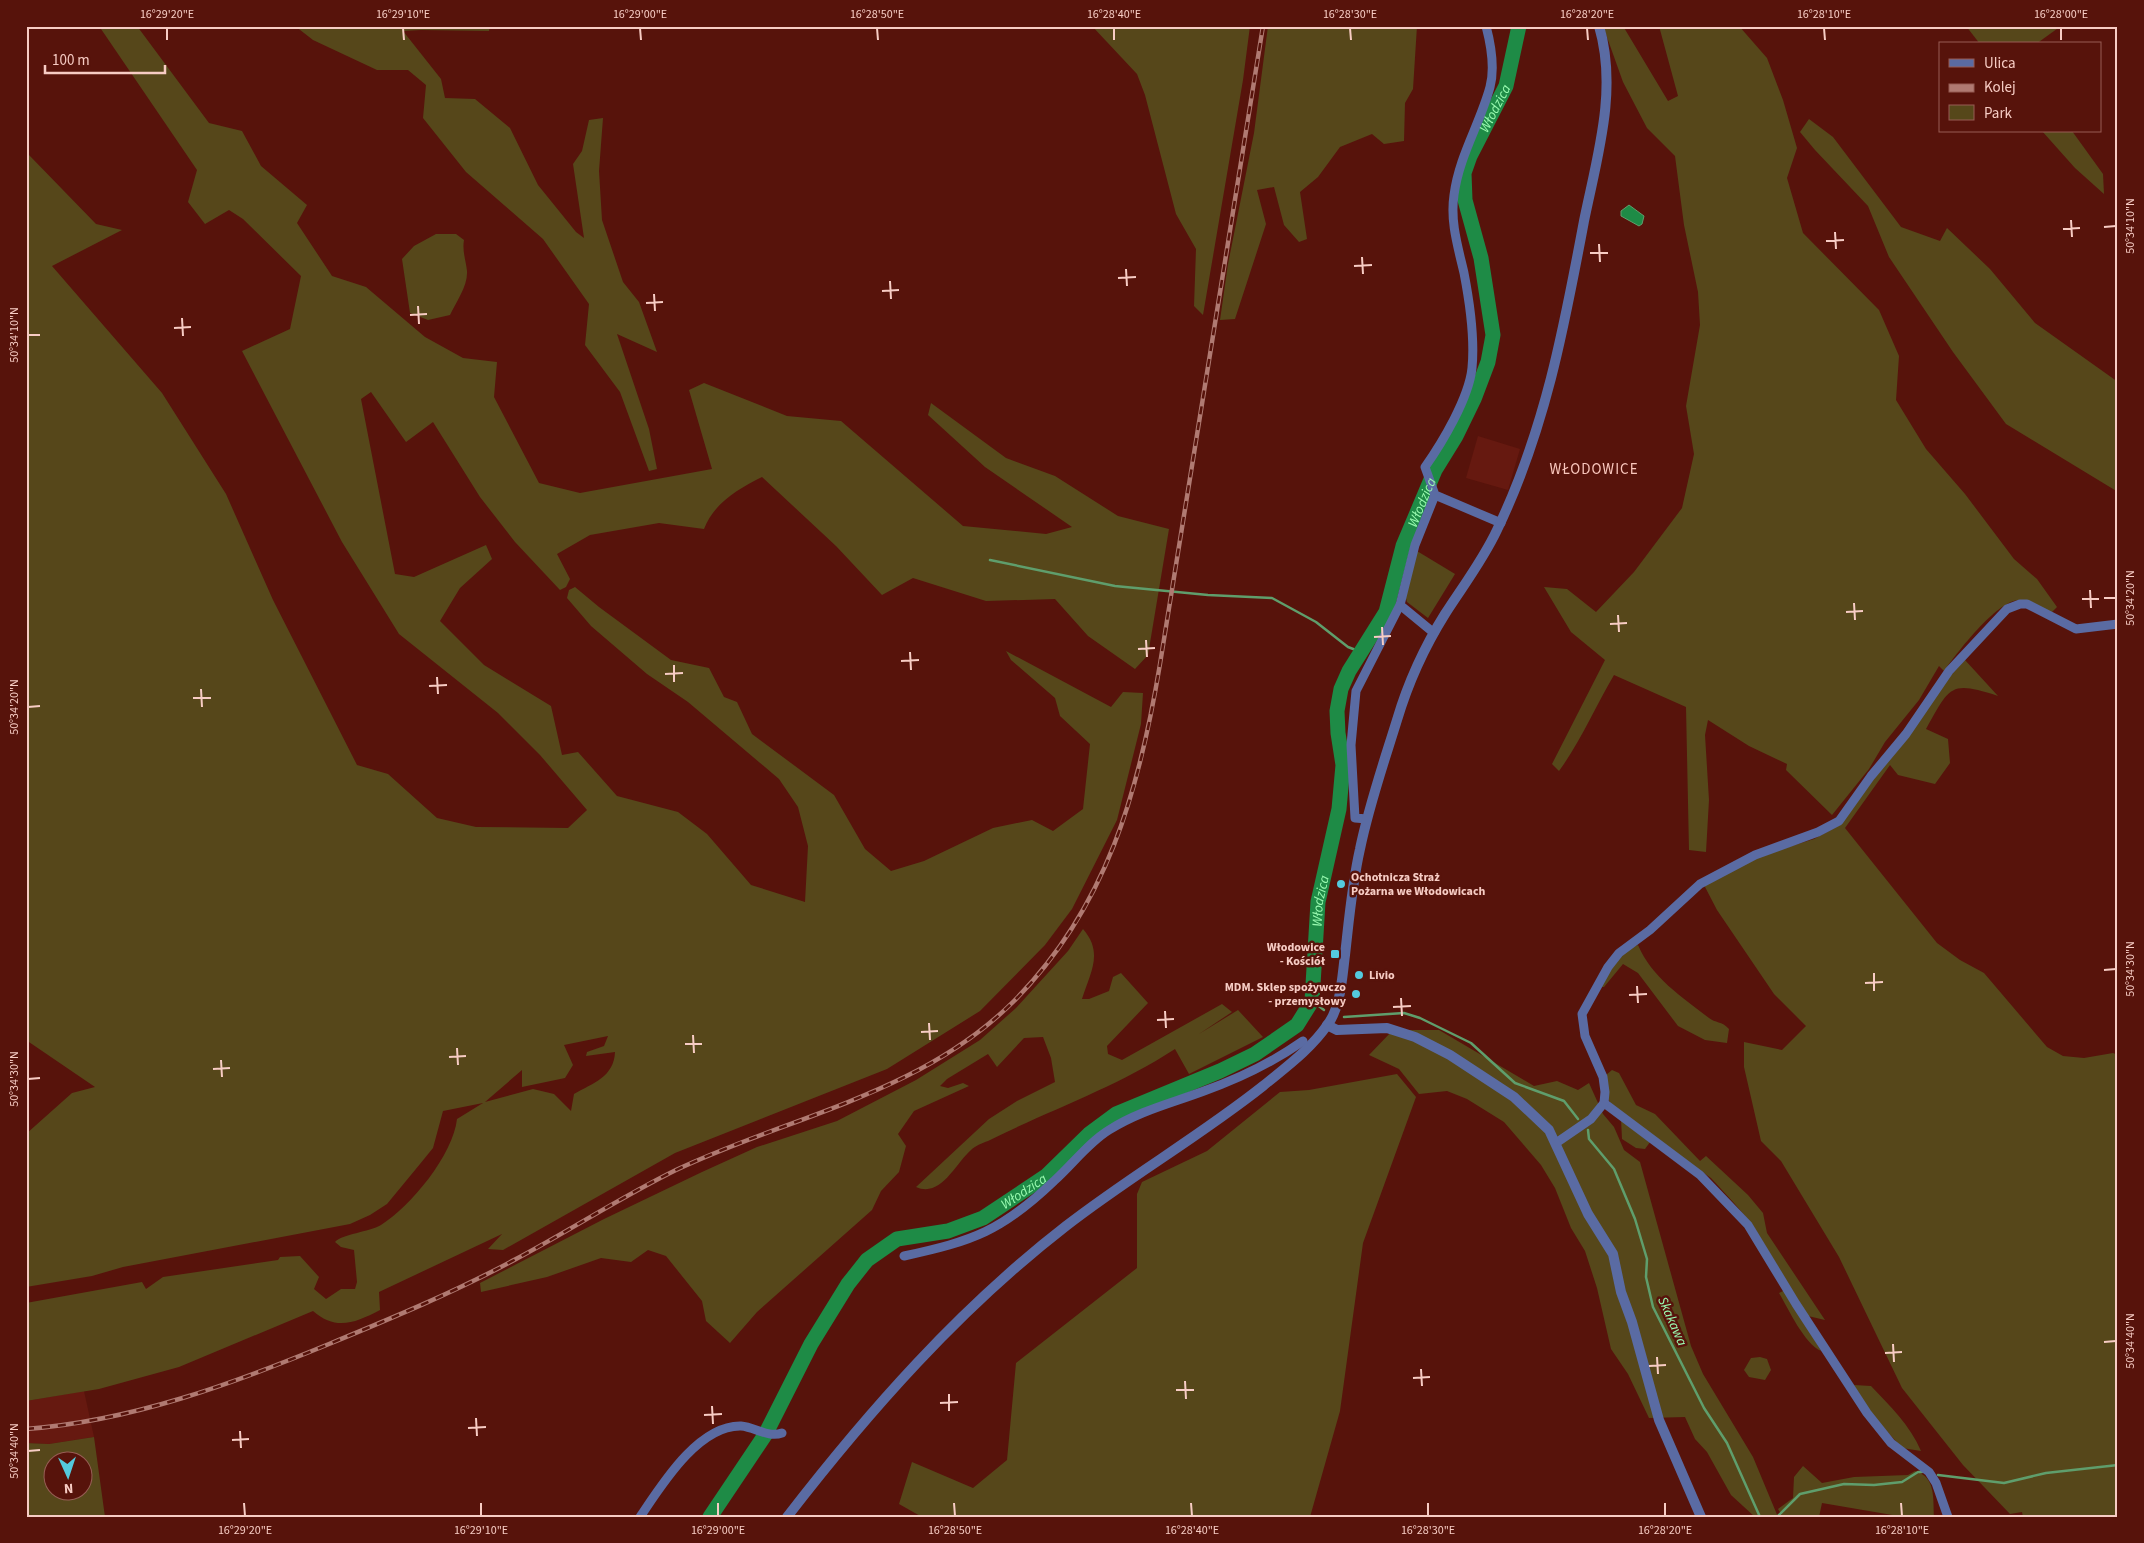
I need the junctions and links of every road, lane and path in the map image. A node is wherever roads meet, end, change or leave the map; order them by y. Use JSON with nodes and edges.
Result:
{"nodes":[{"id":1,"x":1486,"y":26,"type":"edge"},
{"id":2,"x":1599,"y":26,"type":"edge"},
{"id":3,"x":1434,"y":493,"type":"junction"},
{"id":4,"x":1501,"y":523,"type":"junction"},
{"id":5,"x":1400,"y":605,"type":"junction"},
{"id":6,"x":2118,"y":624,"type":"edge"},
{"id":7,"x":1434,"y":633,"type":"junction"},
{"id":8,"x":1367,"y":819,"type":"junction"},
{"id":9,"x":1327,"y":1025,"type":"junction"},
{"id":10,"x":1303,"y":1041,"type":"junction"},
{"id":11,"x":1604,"y":1103,"type":"junction"},
{"id":12,"x":1556,"y":1143,"type":"junction"},
{"id":13,"x":904,"y":1256,"type":"dead end"},
{"id":14,"x":778,"y":1434,"type":"dead end"},
{"id":15,"x":640,"y":1517,"type":"edge"},
{"id":16,"x":787,"y":1517,"type":"edge"},
{"id":17,"x":1701,"y":1517,"type":"edge"},
{"id":18,"x":1948,"y":1517,"type":"edge"}],
"edges":[{"from":1,"to":3,"type":"street"},
{"from":2,"to":4,"type":"street"},
{"from":3,"to":4,"type":"street"},
{"from":3,"to":5,"type":"street"},
{"from":4,"to":7,"type":"street"},
{"from":5,"to":7,"type":"street"},
{"from":5,"to":8,"type":"street"},
{"from":6,"to":11,"type":"street"},
{"from":7,"to":8,"type":"street"},
{"from":8,"to":9,"type":"street"},
{"from":9,"to":10,"type":"street"},
{"from":9,"to":12,"type":"street"},
{"from":10,"to":13,"type":"street"},
{"from":10,"to":16,"type":"street"},
{"from":11,"to":12,"type":"street"},
{"from":11,"to":18,"type":"street"},
{"from":12,"to":17,"type":"street"},
{"from":14,"to":15,"type":"street"}]}
